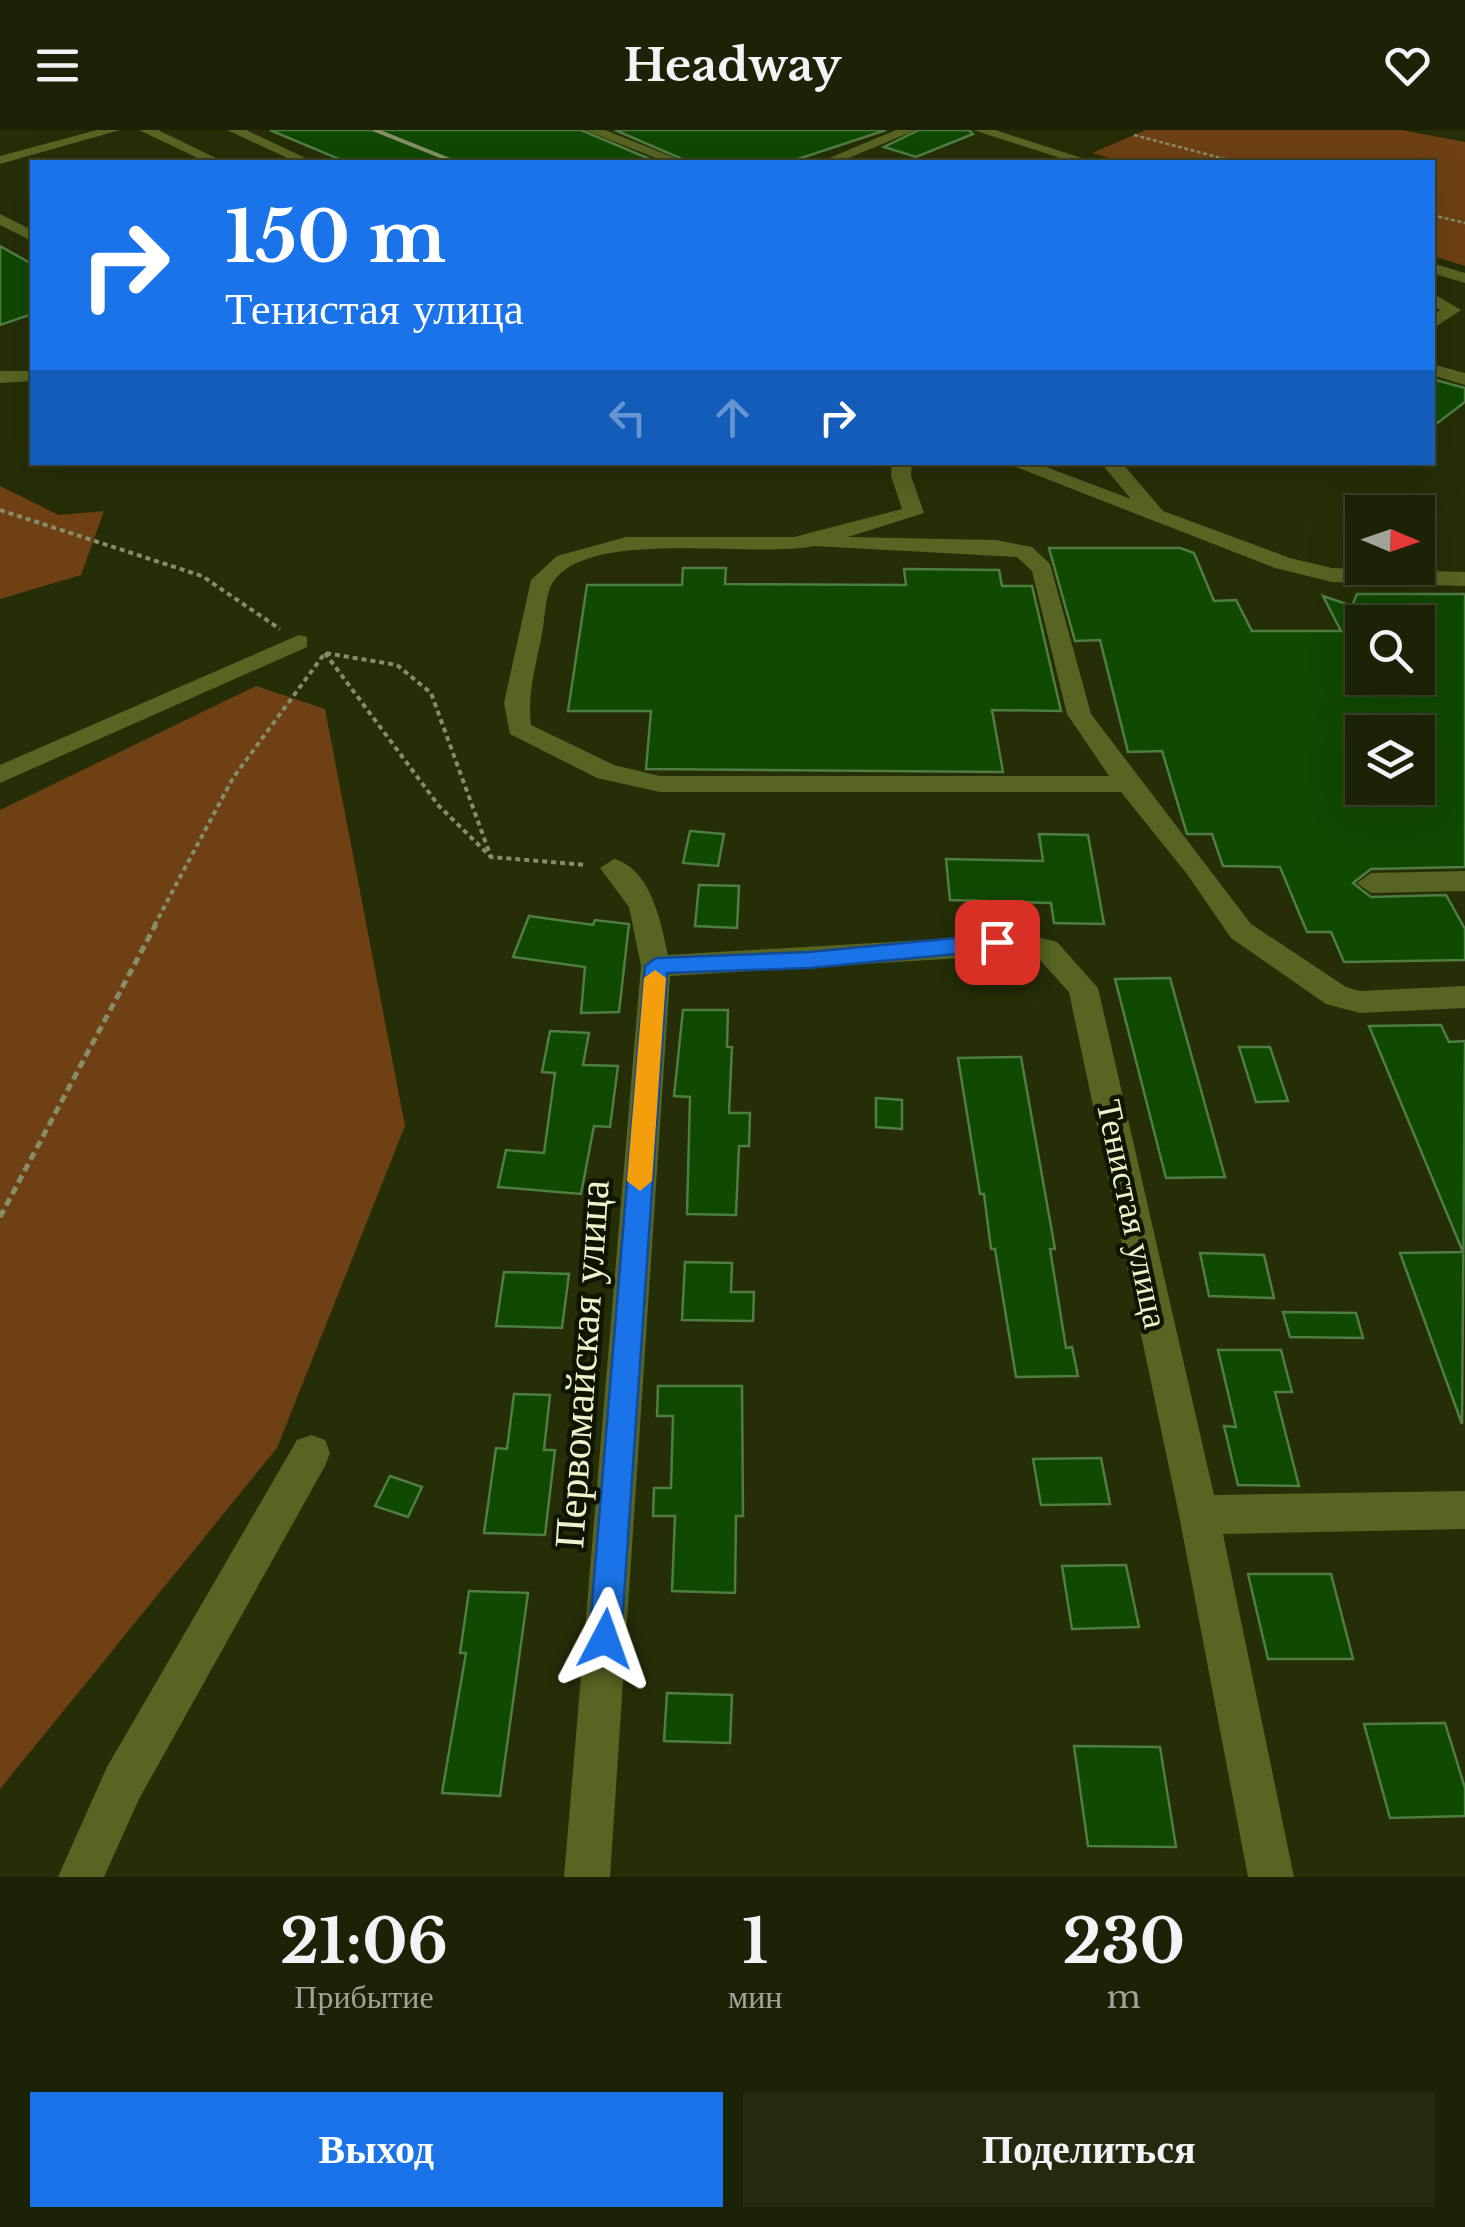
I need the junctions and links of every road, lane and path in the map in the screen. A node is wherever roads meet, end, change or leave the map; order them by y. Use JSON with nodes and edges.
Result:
{"nodes":[{"id":1,"x":113,"y":130,"type":"edge"},
{"id":2,"x":146,"y":130,"type":"edge"},
{"id":3,"x":234,"y":130,"type":"edge"},
{"id":4,"x":592,"y":130,"type":"edge"},
{"id":5,"x":908,"y":130,"type":"edge"},
{"id":6,"x":986,"y":132,"type":"edge"},
{"id":7,"x":1134,"y":136,"type":"dead end"},
{"id":8,"x":1046,"y":150,"type":"junction"},
{"id":9,"x":6,"y":159,"type":"edge"},
{"id":10,"x":213,"y":160,"type":"edge"},
{"id":11,"x":302,"y":160,"type":"edge"},
{"id":12,"x":673,"y":160,"type":"edge"},
{"id":13,"x":833,"y":160,"type":"edge"},
{"id":14,"x":1023,"y":160,"type":"edge"},
{"id":15,"x":1074,"y":160,"type":"edge"},
{"id":16,"x":1228,"y":160,"type":"edge"},
{"id":17,"x":30,"y":167,"type":"edge"},
{"id":18,"x":1435,"y":216,"type":"edge"},
{"id":19,"x":0,"y":219,"type":"edge"},
{"id":20,"x":1464,"y":223,"type":"edge"},
{"id":21,"x":30,"y":235,"type":"edge"},
{"id":22,"x":1435,"y":269,"type":"edge"},
{"id":23,"x":1465,"y":278,"type":"edge"},
{"id":24,"x":1435,"y":300,"type":"edge"},
{"id":25,"x":1435,"y":322,"type":"edge"},
{"id":26,"x":1435,"y":369,"type":"edge"},
{"id":27,"x":0,"y":376,"type":"edge"},
{"id":28,"x":30,"y":376,"type":"edge"},
{"id":29,"x":1465,"y":379,"type":"edge"},
{"id":30,"x":902,"y":465,"type":"edge"},
{"id":31,"x":1022,"y":465,"type":"edge"},
{"id":32,"x":1113,"y":465,"type":"edge"},
{"id":33,"x":0,"y":510,"type":"edge"},
{"id":34,"x":1157,"y":516,"type":"junction"},
{"id":35,"x":795,"y":543,"type":"junction"},
{"id":36,"x":1465,"y":579,"type":"edge"},
{"id":37,"x":299,"y":642,"type":"junction"},
{"id":38,"x":325,"y":653,"type":"junction"},
{"id":39,"x":0,"y":775,"type":"edge"},
{"id":40,"x":1128,"y":784,"type":"junction"},
{"id":41,"x":491,"y":856,"type":"junction"},
{"id":42,"x":614,"y":868,"type":"joint"},
{"id":43,"x":1465,"y":881,"type":"edge"},
{"id":44,"x":1371,"y":883,"type":"dead end"},
{"id":45,"x":656,"y":966,"type":"junction"},
{"id":46,"x":1465,"y":997,"type":"edge"},
{"id":47,"x":0,"y":1217,"type":"edge"},
{"id":48,"x":312,"y":1453,"type":"dead end"},
{"id":49,"x":1465,"y":1510,"type":"edge"},
{"id":50,"x":1199,"y":1515,"type":"junction"},
{"id":51,"x":82,"y":1877,"type":"edge"},
{"id":52,"x":587,"y":1877,"type":"edge"},
{"id":53,"x":1271,"y":1877,"type":"edge"}],
"edges":[{"from":1,"to":9,"type":"street"},
{"from":2,"to":10,"type":"street"},
{"from":3,"to":11,"type":"street"},
{"from":4,"to":12,"type":"street"},
{"from":5,"to":13,"type":"street"},
{"from":6,"to":8,"type":"street"},
{"from":7,"to":16,"type":"path"},
{"from":8,"to":14,"type":"street"},
{"from":8,"to":15,"type":"street"},
{"from":9,"to":17,"type":"street"},
{"from":18,"to":20,"type":"path"},
{"from":19,"to":21,"type":"street"},
{"from":22,"to":23,"type":"street"},
{"from":24,"to":25,"type":"street"},
{"from":26,"to":29,"type":"street"},
{"from":27,"to":28,"type":"street"},
{"from":30,"to":35,"type":"street"},
{"from":31,"to":34,"type":"street"},
{"from":32,"to":34,"type":"street"},
{"from":33,"to":37,"type":"path"},
{"from":34,"to":36,"type":"street"},
{"from":35,"to":40,"type":"street"},
{"from":35,"to":40,"type":"street"},
{"from":37,"to":38,"type":"path"},
{"from":37,"to":39,"type":"street"},
{"from":38,"to":41,"type":"path"},
{"from":38,"to":41,"type":"path"},
{"from":38,"to":47,"type":"path"},
{"from":40,"to":46,"type":"street"},
{"from":41,"to":42,"type":"path"},
{"from":42,"to":45,"type":"street","name":"Первомайская улица"},
{"from":43,"to":44,"type":"street"},
{"from":45,"to":50,"type":"street","name":"Тенистая улица"},
{"from":45,"to":52,"type":"street","name":"Первомайская улица"},
{"from":48,"to":51,"type":"street"},
{"from":49,"to":50,"type":"street"},
{"from":50,"to":53,"type":"street","name":"Тенистая улица"}]}
